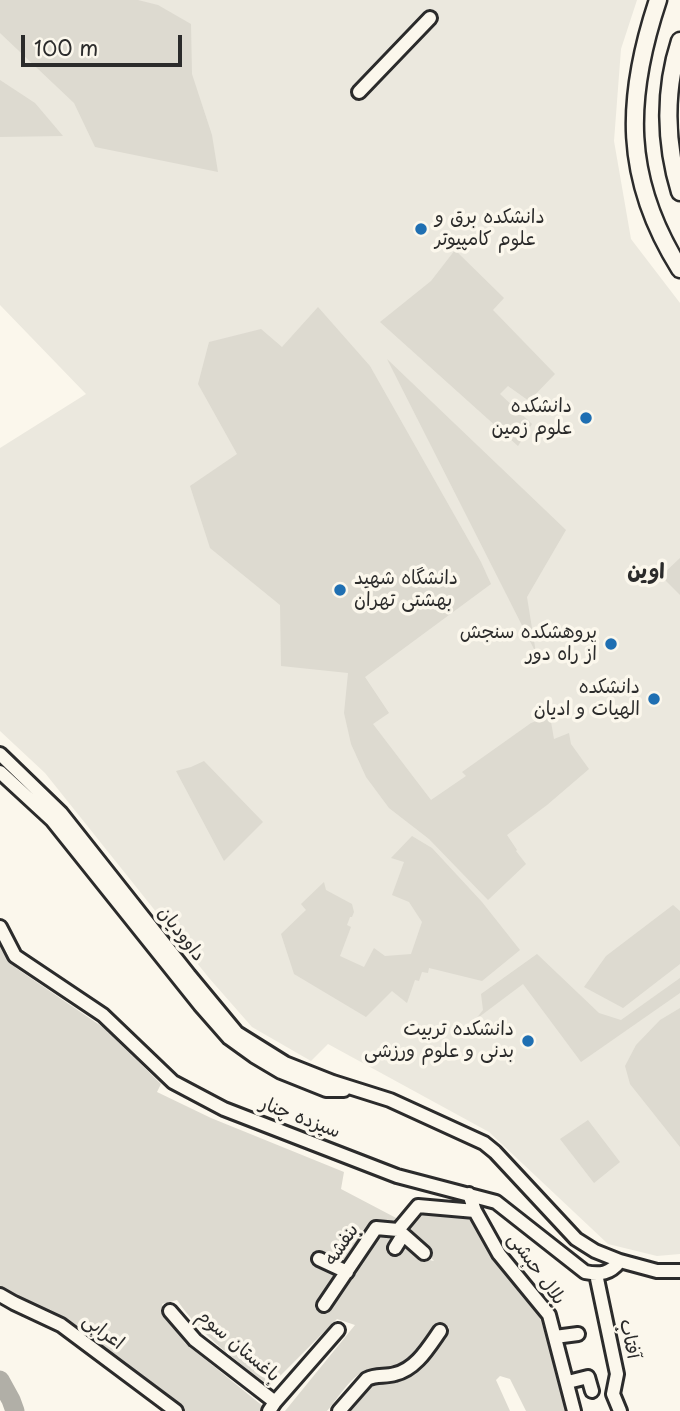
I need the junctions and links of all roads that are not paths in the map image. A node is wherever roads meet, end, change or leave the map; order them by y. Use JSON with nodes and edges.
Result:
{"nodes":[{"id":1,"x":658,"y":0,"type":"edge"},
{"id":2,"x":430,"y":18,"type":"dead end"},
{"id":3,"x":680,"y":41,"type":"edge"},
{"id":4,"x":359,"y":92,"type":"dead end"},
{"id":5,"x":680,"y":192,"type":"edge"},
{"id":6,"x":680,"y":269,"type":"edge"},
{"id":7,"x":0,"y":754,"type":"edge"},
{"id":8,"x":0,"y":772,"type":"edge"},
{"id":9,"x":0,"y":927,"type":"edge"},
{"id":10,"x":365,"y":1091,"type":"junction"},
{"id":11,"x":469,"y":1194,"type":"junction"},
{"id":12,"x":475,"y":1211,"type":"junction"},
{"id":13,"x":400,"y":1233,"type":"junction"},
{"id":14,"x":395,"y":1248,"type":"dead end"},
{"id":15,"x":424,"y":1253,"type":"dead end"},
{"id":16,"x":319,"y":1259,"type":"dead end"},
{"id":17,"x":620,"y":1261,"type":"junction"},
{"id":18,"x":680,"y":1271,"type":"edge"},
{"id":19,"x":347,"y":1272,"type":"junction"},
{"id":20,"x":596,"y":1274,"type":"junction"},
{"id":21,"x":0,"y":1295,"type":"edge"},
{"id":22,"x":324,"y":1305,"type":"dead end"},
{"id":23,"x":170,"y":1311,"type":"dead end"},
{"id":24,"x":338,"y":1330,"type":"dead end"},
{"id":25,"x":440,"y":1331,"type":"dead end"},
{"id":26,"x":578,"y":1334,"type":"dead end"},
{"id":27,"x":555,"y":1337,"type":"junction"},
{"id":28,"x":568,"y":1382,"type":"junction"},
{"id":29,"x":592,"y":1391,"type":"dead end"},
{"id":30,"x":272,"y":1407,"type":"edge"},
{"id":31,"x":176,"y":1411,"type":"edge"},
{"id":32,"x":339,"y":1411,"type":"edge"},
{"id":33,"x":575,"y":1411,"type":"edge"},
{"id":34,"x":620,"y":1411,"type":"edge"}],
"edges":[{"from":1,"to":6,"type":"main road"},
{"from":2,"to":4,"type":"street"},
{"from":3,"to":5,"type":"main road"},
{"from":7,"to":10,"type":"street","name":"داوودیان"},
{"from":8,"to":10,"type":"street","name":"داوودیان"},
{"from":9,"to":11,"type":"street","name":"سیزده چنار"},
{"from":10,"to":17,"type":"street","name":"داوودیان"},
{"from":11,"to":12,"type":"street","name":"بلال حبشی"},
{"from":11,"to":20,"type":"street","name":"سیزده چنار"},
{"from":12,"to":13,"type":"street","name":"بنفشه"},
{"from":12,"to":27,"type":"street","name":"بلال حبشی"},
{"from":13,"to":14,"type":"street"},
{"from":13,"to":15,"type":"street"},
{"from":13,"to":19,"type":"street","name":"بنفشه"},
{"from":16,"to":19,"type":"street"},
{"from":17,"to":18,"type":"street","name":"داوودیان"},
{"from":17,"to":20,"type":"street"},
{"from":19,"to":22,"type":"street","name":"بنفشه"},
{"from":20,"to":34,"type":"street","name":"آفتاب"},
{"from":21,"to":31,"type":"street","name":"اعرابی"},
{"from":23,"to":30,"type":"street","name":"باغستان سوم"},
{"from":24,"to":30,"type":"street"},
{"from":25,"to":32,"type":"street"},
{"from":26,"to":27,"type":"street"},
{"from":27,"to":28,"type":"street","name":"بلال حبشی"},
{"from":28,"to":29,"type":"street"},
{"from":28,"to":33,"type":"street","name":"بلال حبشی"}]}
